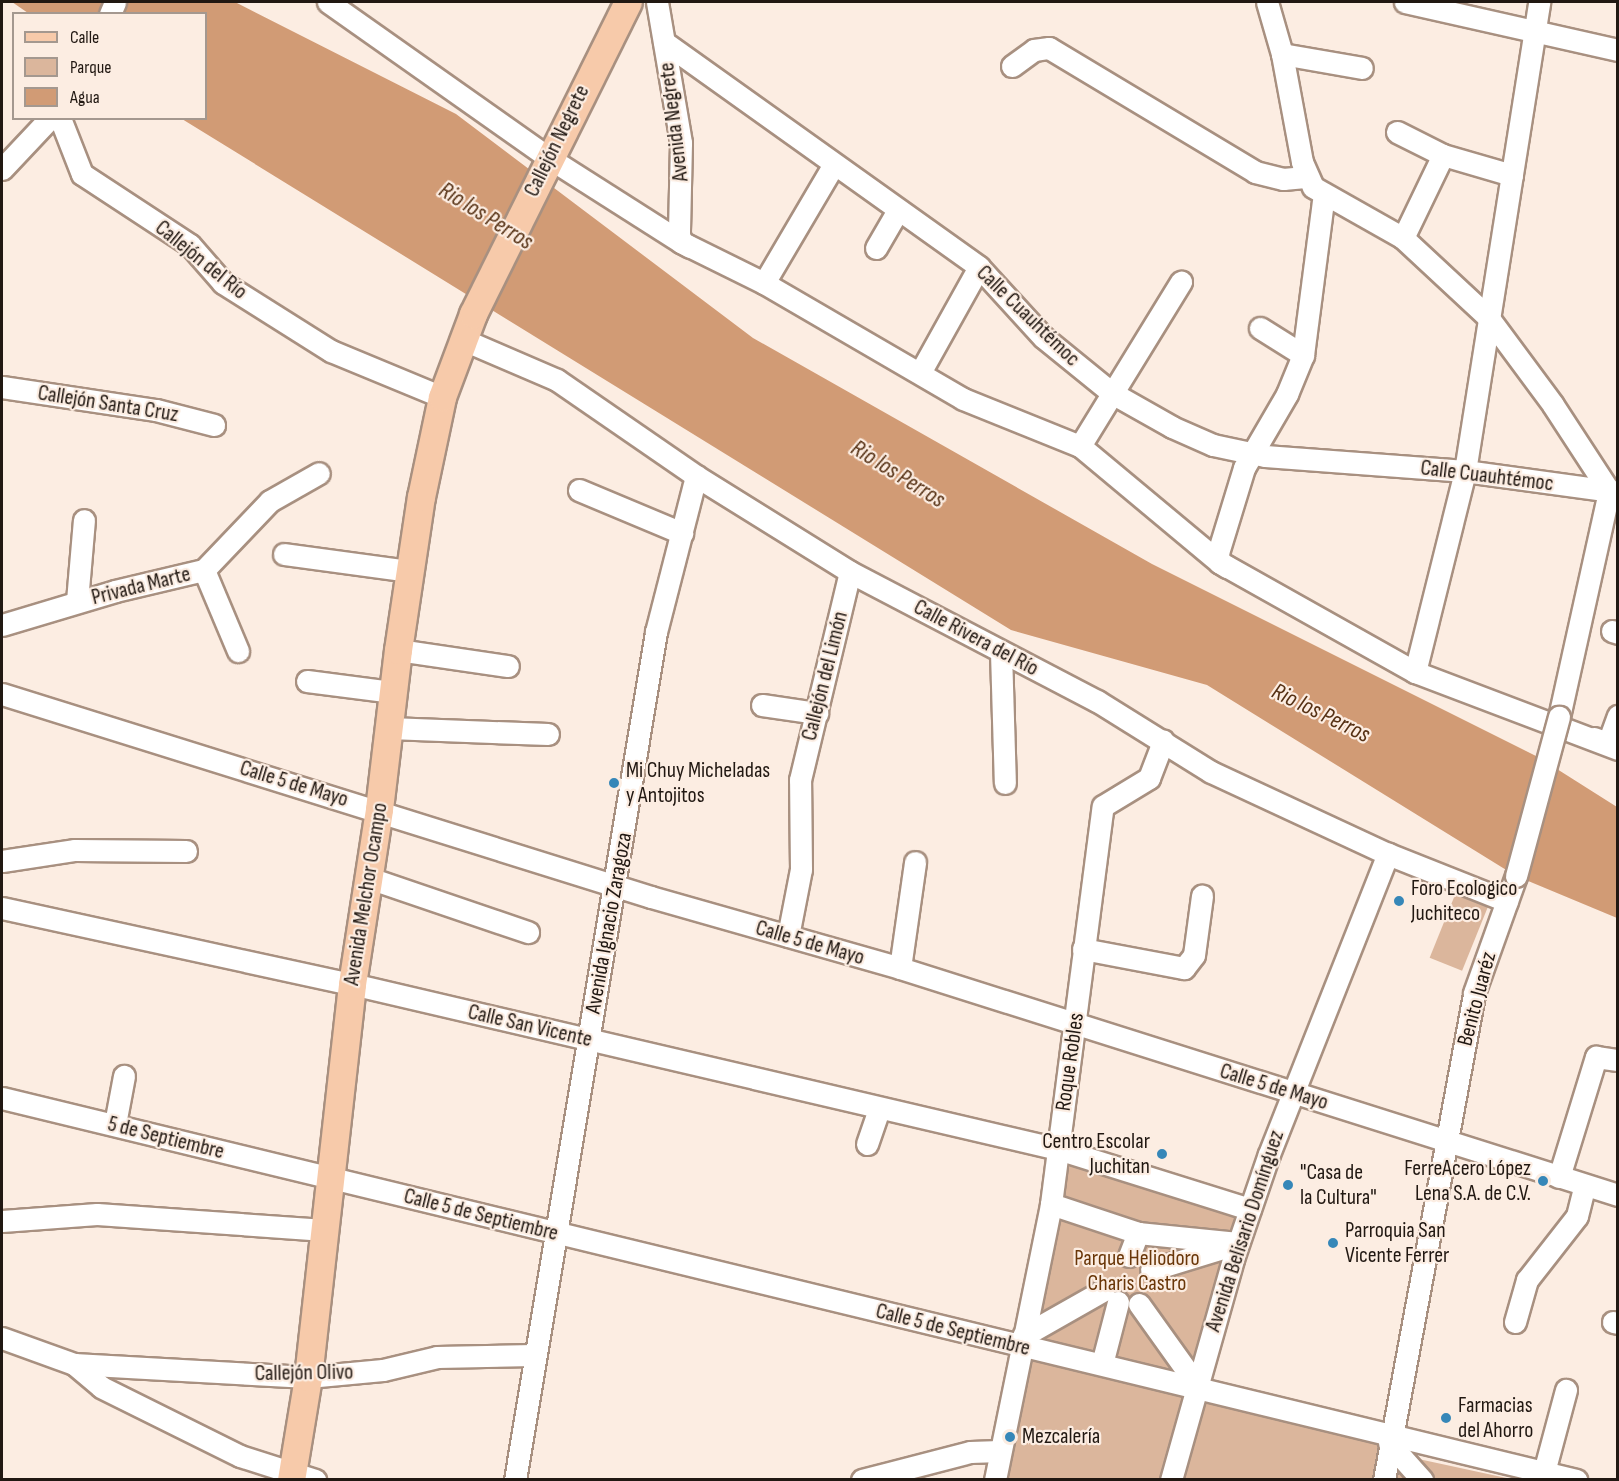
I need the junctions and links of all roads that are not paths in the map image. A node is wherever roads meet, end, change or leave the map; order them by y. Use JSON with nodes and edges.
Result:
{"nodes":[{"id":1,"x":328,"y":2,"type":"edge"},
{"id":2,"x":628,"y":2,"type":"edge"},
{"id":3,"x":657,"y":2,"type":"edge"},
{"id":4,"x":1267,"y":2,"type":"edge"},
{"id":5,"x":1405,"y":2,"type":"edge"},
{"id":6,"x":1539,"y":2,"type":"edge"},
{"id":7,"x":1534,"y":31,"type":"junction"},
{"id":8,"x":664,"y":42,"type":"junction"},
{"id":9,"x":1617,"y":50,"type":"edge"},
{"id":10,"x":1282,"y":54,"type":"junction"},
{"id":11,"x":1012,"y":66,"type":"dead end"},
{"id":12,"x":1362,"y":68,"type":"dead end"},
{"id":13,"x":48,"y":120,"type":"edge"},
{"id":14,"x":61,"y":120,"type":"edge"},
{"id":15,"x":1397,"y":132,"type":"dead end"},
{"id":16,"x":1443,"y":155,"type":"junction"},
{"id":17,"x":549,"y":158,"type":"junction"},
{"id":18,"x":834,"y":164,"type":"junction"},
{"id":19,"x":2,"y":169,"type":"edge"},
{"id":20,"x":1512,"y":175,"type":"junction"},
{"id":21,"x":1308,"y":177,"type":"junction"},
{"id":22,"x":1324,"y":194,"type":"junction"},
{"id":23,"x":898,"y":210,"type":"junction"},
{"id":24,"x":1403,"y":238,"type":"junction"},
{"id":25,"x":681,"y":243,"type":"junction"},
{"id":26,"x":876,"y":248,"type":"dead end"},
{"id":27,"x":979,"y":267,"type":"junction"},
{"id":28,"x":1181,"y":282,"type":"dead end"},
{"id":29,"x":764,"y":283,"type":"junction"},
{"id":30,"x":472,"y":314,"type":"joint"},
{"id":31,"x":1488,"y":317,"type":"junction"},
{"id":32,"x":1260,"y":328,"type":"dead end"},
{"id":33,"x":464,"y":340,"type":"junction"},
{"id":34,"x":1303,"y":355,"type":"junction"},
{"id":35,"x":921,"y":371,"type":"junction"},
{"id":36,"x":2,"y":387,"type":"edge"},
{"id":37,"x":1112,"y":393,"type":"junction"},
{"id":38,"x":442,"y":397,"type":"junction"},
{"id":39,"x":214,"y":425,"type":"dead end"},
{"id":40,"x":1080,"y":446,"type":"junction"},
{"id":41,"x":1251,"y":452,"type":"junction"},
{"id":42,"x":1465,"y":471,"type":"junction"},
{"id":43,"x":319,"y":473,"type":"dead end"},
{"id":44,"x":696,"y":476,"type":"junction"},
{"id":45,"x":579,"y":490,"type":"dead end"},
{"id":46,"x":1613,"y":492,"type":"edge"},
{"id":47,"x":84,"y":520,"type":"dead end"},
{"id":48,"x":681,"y":533,"type":"junction"},
{"id":49,"x":284,"y":554,"type":"dead end"},
{"id":50,"x":1219,"y":562,"type":"junction"},
{"id":51,"x":204,"y":570,"type":"junction"},
{"id":52,"x":409,"y":571,"type":"junction"},
{"id":53,"x":850,"y":572,"type":"junction"},
{"id":54,"x":77,"y":602,"type":"junction"},
{"id":55,"x":2,"y":625,"type":"edge"},
{"id":56,"x":238,"y":651,"type":"dead end"},
{"id":57,"x":398,"y":651,"type":"junction"},
{"id":58,"x":1001,"y":652,"type":"junction"},
{"id":59,"x":508,"y":666,"type":"dead end"},
{"id":60,"x":1415,"y":672,"type":"junction"},
{"id":61,"x":307,"y":681,"type":"dead end"},
{"id":62,"x":393,"y":692,"type":"junction"},
{"id":63,"x":2,"y":694,"type":"edge"},
{"id":64,"x":762,"y":705,"type":"dead end"},
{"id":65,"x":817,"y":713,"type":"junction"},
{"id":66,"x":1617,"y":717,"type":"edge"},
{"id":67,"x":389,"y":728,"type":"junction"},
{"id":68,"x":548,"y":734,"type":"dead end"},
{"id":69,"x":1163,"y":741,"type":"junction"},
{"id":70,"x":1613,"y":746,"type":"edge"},
{"id":71,"x":1005,"y":783,"type":"dead end"},
{"id":72,"x":379,"y":809,"type":"junction"},
{"id":73,"x":186,"y":851,"type":"dead end"},
{"id":74,"x":1388,"y":854,"type":"junction"},
{"id":75,"x":2,"y":861,"type":"edge"},
{"id":76,"x":915,"y":862,"type":"dead end"},
{"id":77,"x":369,"y":878,"type":"junction"},
{"id":78,"x":615,"y":885,"type":"junction"},
{"id":79,"x":1202,"y":896,"type":"dead end"},
{"id":80,"x":1507,"y":901,"type":"junction"},
{"id":81,"x":2,"y":908,"type":"edge"},
{"id":82,"x":528,"y":932,"type":"dead end"},
{"id":83,"x":788,"y":936,"type":"junction"},
{"id":84,"x":1083,"y":949,"type":"junction"},
{"id":85,"x":900,"y":968,"type":"junction"},
{"id":86,"x":352,"y":984,"type":"junction"},
{"id":87,"x":1076,"y":1026,"type":"junction"},
{"id":88,"x":589,"y":1040,"type":"junction"},
{"id":89,"x":1617,"y":1060,"type":"edge"},
{"id":90,"x":124,"y":1076,"type":"dead end"},
{"id":91,"x":1292,"y":1092,"type":"junction"},
{"id":92,"x":2,"y":1098,"type":"edge"},
{"id":93,"x":879,"y":1108,"type":"junction"},
{"id":94,"x":115,"y":1124,"type":"junction"},
{"id":95,"x":1446,"y":1142,"type":"junction"},
{"id":96,"x":867,"y":1144,"type":"dead end"},
{"id":97,"x":1058,"y":1149,"type":"junction"},
{"id":98,"x":1559,"y":1177,"type":"junction"},
{"id":99,"x":331,"y":1178,"type":"junction"},
{"id":100,"x":1585,"y":1185,"type":"junction"},
{"id":101,"x":1617,"y":1195,"type":"edge"},
{"id":102,"x":1051,"y":1204,"type":"junction"},
{"id":103,"x":1250,"y":1209,"type":"junction"},
{"id":104,"x":2,"y":1221,"type":"edge"},
{"id":105,"x":324,"y":1230,"type":"junction"},
{"id":106,"x":1138,"y":1233,"type":"junction"},
{"id":107,"x":554,"y":1234,"type":"junction"},
{"id":108,"x":1238,"y":1243,"type":"junction"},
{"id":109,"x":1129,"y":1256,"type":"dead end"},
{"id":110,"x":1151,"y":1270,"type":"dead end"},
{"id":111,"x":1120,"y":1299,"type":"junction"},
{"id":112,"x":1515,"y":1322,"type":"dead end"},
{"id":113,"x":2,"y":1338,"type":"edge"},
{"id":114,"x":1022,"y":1342,"type":"junction"},
{"id":115,"x":533,"y":1354,"type":"junction"},
{"id":116,"x":74,"y":1364,"type":"junction"},
{"id":117,"x":1102,"y":1364,"type":"junction"},
{"id":118,"x":308,"y":1377,"type":"junction"},
{"id":119,"x":1197,"y":1385,"type":"junction"},
{"id":120,"x":1566,"y":1390,"type":"dead end"},
{"id":121,"x":1390,"y":1439,"type":"junction"},
{"id":122,"x":1000,"y":1451,"type":"junction"},
{"id":123,"x":1544,"y":1472,"type":"junction"},
{"id":124,"x":1518,"y":1473,"type":"edge"},
{"id":125,"x":299,"y":1477,"type":"edge"},
{"id":126,"x":515,"y":1479,"type":"edge"},
{"id":127,"x":862,"y":1479,"type":"edge"},
{"id":128,"x":995,"y":1479,"type":"edge"},
{"id":129,"x":1171,"y":1479,"type":"edge"},
{"id":130,"x":1384,"y":1479,"type":"edge"},
{"id":131,"x":1422,"y":1479,"type":"edge"},
{"id":132,"x":1576,"y":1479,"type":"edge"}],
"edges":[{"from":1,"to":17,"type":"street"},
{"from":2,"to":17,"type":"main road","name":"Callejón Negrete"},
{"from":3,"to":8,"type":"street","name":"Avenida Negrete"},
{"from":4,"to":10,"type":"street"},
{"from":5,"to":7,"type":"street"},
{"from":6,"to":7,"type":"street"},
{"from":7,"to":9,"type":"street"},
{"from":7,"to":20,"type":"street"},
{"from":8,"to":18,"type":"street","name":"Calle Cuauhtémoc"},
{"from":8,"to":25,"type":"street","name":"Avenida Negrete"},
{"from":10,"to":12,"type":"street"},
{"from":10,"to":21,"type":"street"},
{"from":11,"to":21,"type":"street"},
{"from":13,"to":19,"type":"street"},
{"from":14,"to":38,"type":"street","name":"Callejón del Río"},
{"from":15,"to":16,"type":"street"},
{"from":16,"to":20,"type":"street"},
{"from":16,"to":24,"type":"street"},
{"from":17,"to":25,"type":"street"},
{"from":17,"to":30,"type":"main road","name":"Callejón Negrete"},
{"from":18,"to":23,"type":"street","name":"Calle Cuauhtémoc"},
{"from":18,"to":29,"type":"street"},
{"from":20,"to":31,"type":"street"},
{"from":21,"to":22,"type":"street"},
{"from":22,"to":24,"type":"street"},
{"from":22,"to":34,"type":"street"},
{"from":23,"to":26,"type":"street"},
{"from":23,"to":27,"type":"street","name":"Calle Cuauhtémoc"},
{"from":24,"to":31,"type":"street"},
{"from":25,"to":29,"type":"street"},
{"from":27,"to":35,"type":"street"},
{"from":27,"to":37,"type":"street","name":"Calle Cuauhtémoc"},
{"from":28,"to":37,"type":"street"},
{"from":29,"to":35,"type":"street"},
{"from":30,"to":33,"type":"main road","name":"Avenida Melchor Ocampo"},
{"from":31,"to":42,"type":"street"},
{"from":31,"to":46,"type":"street"},
{"from":32,"to":34,"type":"street"},
{"from":33,"to":38,"type":"main road","name":"Avenida Melchor Ocampo"},
{"from":33,"to":44,"type":"street","name":"Calle Rivera del Río"},
{"from":34,"to":41,"type":"street"},
{"from":35,"to":40,"type":"street"},
{"from":36,"to":39,"type":"street","name":"Callejón Santa Cruz"},
{"from":37,"to":40,"type":"street"},
{"from":37,"to":41,"type":"street","name":"Calle Cuauhtémoc"},
{"from":38,"to":52,"type":"main road","name":"Avenida Melchor Ocampo"},
{"from":40,"to":50,"type":"street"},
{"from":41,"to":42,"type":"street","name":"Calle Cuauhtémoc"},
{"from":41,"to":50,"type":"street"},
{"from":42,"to":46,"type":"street","name":"Calle Cuauhtémoc"},
{"from":42,"to":60,"type":"street"},
{"from":43,"to":51,"type":"street","name":"Privada Marte"},
{"from":44,"to":48,"type":"street","name":"Avenida Ignacio Zaragoza"},
{"from":44,"to":53,"type":"street","name":"Calle Rivera del Río"},
{"from":45,"to":48,"type":"street"},
{"from":46,"to":80,"type":"street","name":"Benito Juaréz","bridge":true},
{"from":47,"to":54,"type":"street"},
{"from":48,"to":78,"type":"street","name":"Avenida Ignacio Zaragoza"},
{"from":49,"to":52,"type":"street"},
{"from":50,"to":60,"type":"street"},
{"from":51,"to":54,"type":"street","name":"Privada Marte"},
{"from":51,"to":56,"type":"street"},
{"from":52,"to":57,"type":"main road","name":"Avenida Melchor Ocampo"},
{"from":53,"to":58,"type":"street","name":"Calle Rivera del Río"},
{"from":53,"to":65,"type":"street","name":"Callejón del Limón"},
{"from":54,"to":55,"type":"street","name":"Privada Marte"},
{"from":57,"to":59,"type":"street"},
{"from":57,"to":62,"type":"main road","name":"Avenida Melchor Ocampo"},
{"from":58,"to":69,"type":"street","name":"Calle Rivera del Río"},
{"from":58,"to":71,"type":"street"},
{"from":60,"to":70,"type":"street"},
{"from":61,"to":62,"type":"street"},
{"from":62,"to":67,"type":"main road","name":"Avenida Melchor Ocampo"},
{"from":63,"to":72,"type":"street","name":"Calle 5 de Mayo"},
{"from":64,"to":65,"type":"street"},
{"from":65,"to":83,"type":"street","name":"Callejón del Limón"},
{"from":66,"to":70,"type":"street"},
{"from":67,"to":68,"type":"street"},
{"from":67,"to":72,"type":"main road","name":"Avenida Melchor Ocampo"},
{"from":69,"to":74,"type":"street","name":"Calle Rivera del Río"},
{"from":69,"to":84,"type":"street","name":"Roque Robles"},
{"from":72,"to":77,"type":"main road","name":"Avenida Melchor Ocampo"},
{"from":72,"to":78,"type":"street","name":"Calle 5 de Mayo"},
{"from":73,"to":75,"type":"street"},
{"from":74,"to":80,"type":"street","name":"Calle Rivera del Río"},
{"from":74,"to":91,"type":"street","name":"Avenida Belisario Domínguez"},
{"from":76,"to":85,"type":"street"},
{"from":77,"to":82,"type":"street"},
{"from":77,"to":86,"type":"main road","name":"Avenida Melchor Ocampo"},
{"from":78,"to":83,"type":"street","name":"Calle 5 de Mayo"},
{"from":78,"to":88,"type":"street","name":"Avenida Ignacio Zaragoza"},
{"from":79,"to":84,"type":"street"},
{"from":80,"to":95,"type":"street","name":"Benito Juaréz"},
{"from":81,"to":86,"type":"street","name":"Calle San Vicente"},
{"from":83,"to":85,"type":"street","name":"Calle 5 de Mayo"},
{"from":84,"to":87,"type":"street","name":"Roque Robles"},
{"from":85,"to":87,"type":"street","name":"Calle 5 de Mayo"},
{"from":86,"to":88,"type":"street","name":"Calle San Vicente"},
{"from":86,"to":99,"type":"main road","name":"Avenida Melchor Ocampo"},
{"from":87,"to":91,"type":"street","name":"Calle 5 de Mayo"},
{"from":87,"to":97,"type":"street","name":"Roque Robles"},
{"from":88,"to":93,"type":"street","name":"Calle San Vicente"},
{"from":88,"to":107,"type":"street","name":"Avenida Ignacio Zaragoza"},
{"from":89,"to":98,"type":"street"},
{"from":90,"to":94,"type":"street"},
{"from":91,"to":95,"type":"street","name":"Calle 5 de Mayo"},
{"from":91,"to":103,"type":"street","name":"Avenida Belisario Domínguez"},
{"from":92,"to":94,"type":"street","name":"5 de Septiembre"},
{"from":93,"to":96,"type":"street"},
{"from":93,"to":97,"type":"street","name":"Calle San Vicente"},
{"from":94,"to":99,"type":"street","name":"5 de Septiembre"},
{"from":95,"to":98,"type":"street","name":"Calle 5 de Mayo"},
{"from":95,"to":121,"type":"street","name":"Benito Juaréz"},
{"from":97,"to":102,"type":"street","name":"Roque Robles"},
{"from":97,"to":103,"type":"street","name":"Calle San Vicente"},
{"from":98,"to":100,"type":"street","name":"Calle 5 de Mayo"},
{"from":99,"to":105,"type":"main road","name":"Avenida Melchor Ocampo"},
{"from":99,"to":107,"type":"street","name":"Calle 5 de Septiembre"},
{"from":100,"to":101,"type":"street","name":"Calle 5 de Mayo"},
{"from":100,"to":112,"type":"street"},
{"from":102,"to":106,"type":"street"},
{"from":102,"to":114,"type":"street","name":"Roque Robles"},
{"from":103,"to":108,"type":"street","name":"Avenida Belisario Domínguez"},
{"from":104,"to":105,"type":"street"},
{"from":105,"to":118,"type":"main road","name":"Avenida Melchor Ocampo"},
{"from":106,"to":108,"type":"street"},
{"from":106,"to":109,"type":"street"},
{"from":107,"to":114,"type":"street","name":"Calle 5 de Septiembre"},
{"from":107,"to":115,"type":"street","name":"Avenida Ignacio Zaragoza"},
{"from":108,"to":110,"type":"street"},
{"from":108,"to":119,"type":"street","name":"Avenida Belisario Domínguez"},
{"from":111,"to":114,"type":"street"},
{"from":111,"to":117,"type":"street"},
{"from":111,"to":119,"type":"street"},
{"from":113,"to":116,"type":"street"},
{"from":114,"to":117,"type":"street","name":"Calle 5 de Septiembre"},
{"from":114,"to":122,"type":"street","name":"Roque Robles"},
{"from":115,"to":118,"type":"street","name":"Callejón Olivo"},
{"from":115,"to":126,"type":"street","name":"Avenida Ignacio Zaragoza"},
{"from":116,"to":118,"type":"street","name":"Callejón Olivo"},
{"from":116,"to":125,"type":"street"},
{"from":117,"to":119,"type":"street","name":"Calle 5 de Septiembre"},
{"from":118,"to":125,"type":"main road","name":"Avenida Melchor Ocampo"},
{"from":119,"to":121,"type":"street","name":"Calle 5 de Septiembre"},
{"from":119,"to":129,"type":"street","name":"Avenida Belisario Domínguez"},
{"from":120,"to":123,"type":"street"},
{"from":121,"to":124,"type":"street","name":"Calle 5 de Septiembre"},
{"from":121,"to":130,"type":"street","name":"Benito Juaréz"},
{"from":121,"to":131,"type":"street"},
{"from":122,"to":127,"type":"street"},
{"from":122,"to":128,"type":"street","name":"Roque Robles"},
{"from":123,"to":124,"type":"street","name":"Calle 5 de Septiembre"},
{"from":123,"to":132,"type":"street","name":"Calle 5 de Septiembre"}]}
